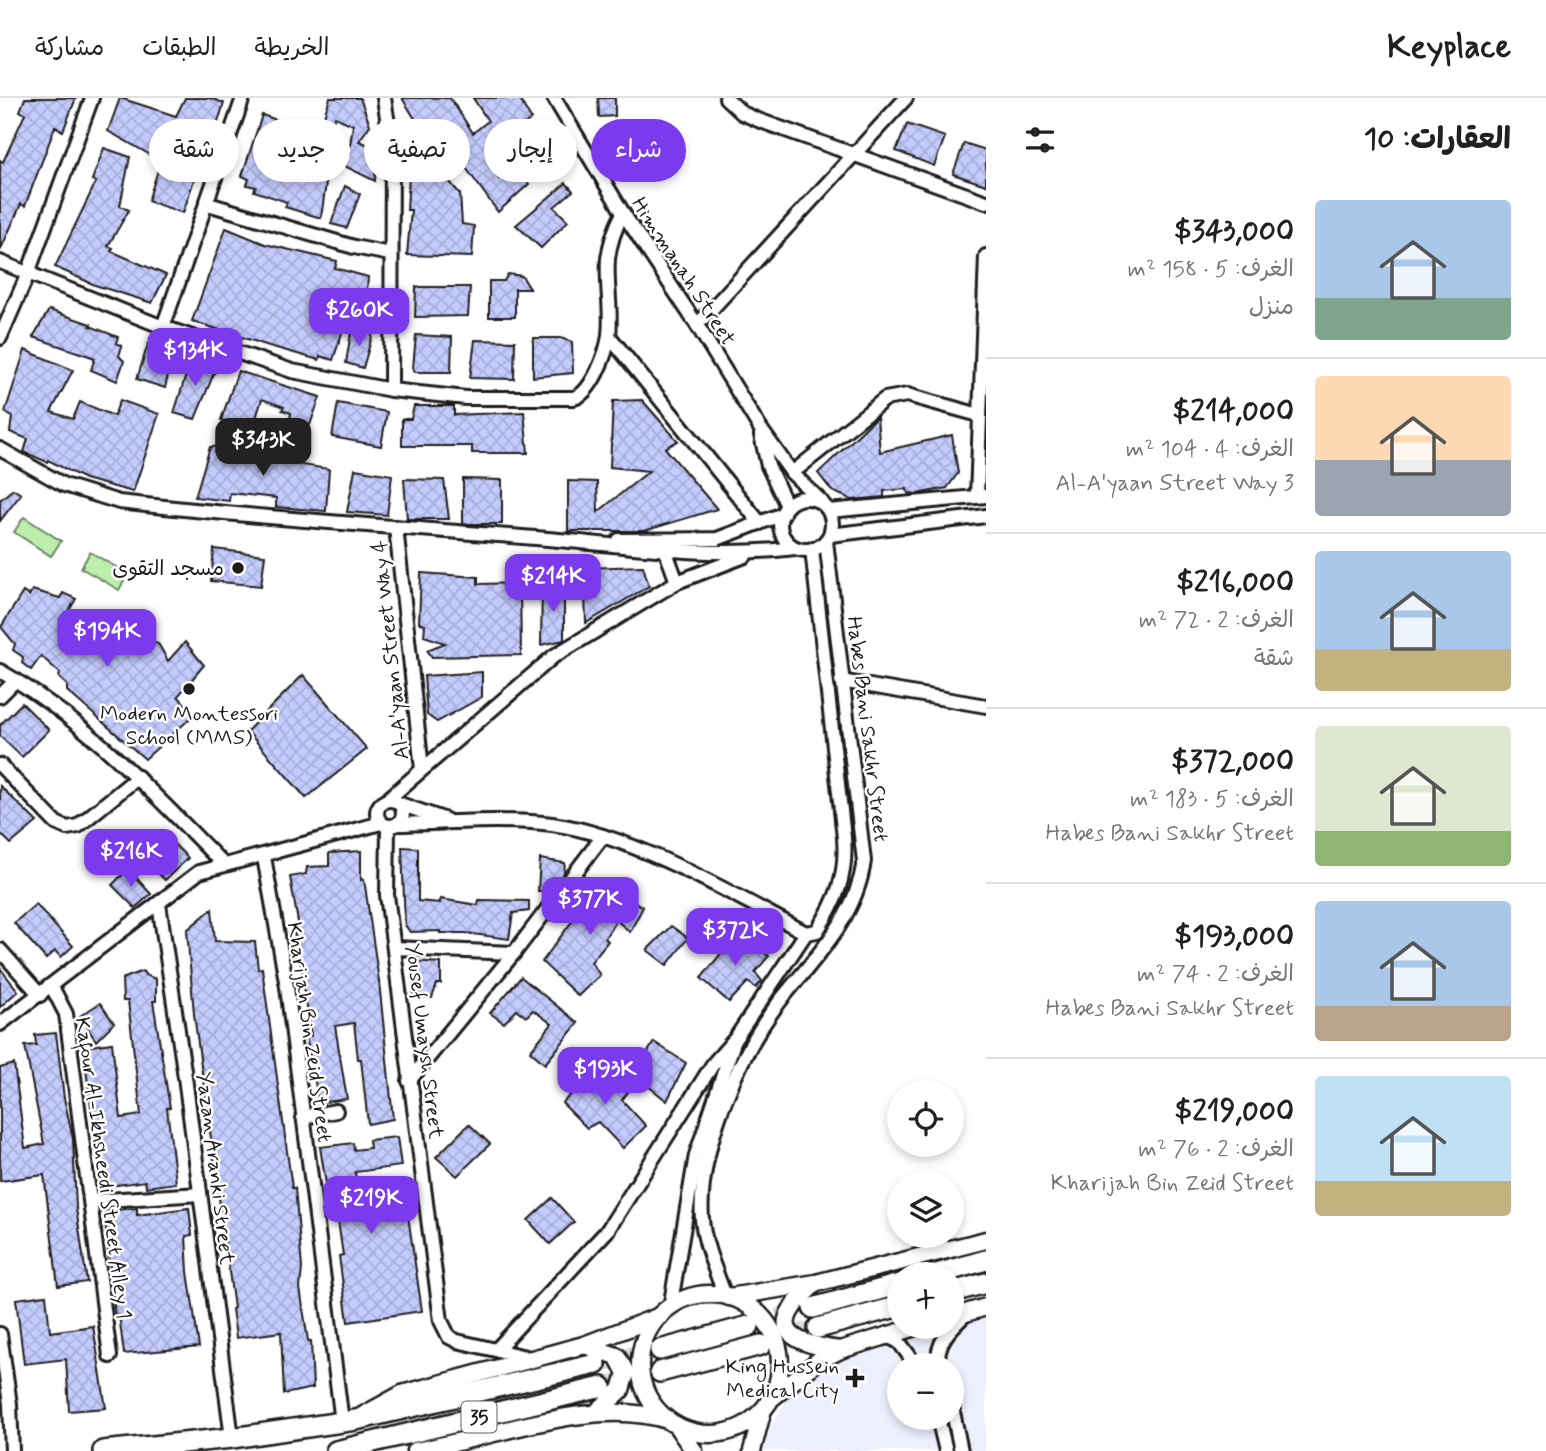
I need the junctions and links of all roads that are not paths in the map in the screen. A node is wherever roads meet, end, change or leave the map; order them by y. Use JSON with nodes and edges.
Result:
{"nodes":[{"id":1,"x":92,"y":98,"type":"edge"},
{"id":2,"x":243,"y":98,"type":"edge"},
{"id":3,"x":384,"y":98,"type":"edge"},
{"id":4,"x":554,"y":98,"type":"edge"},
{"id":5,"x":565,"y":98,"type":"edge"},
{"id":6,"x":726,"y":98,"type":"edge"},
{"id":7,"x":905,"y":98,"type":"edge"},
{"id":8,"x":568,"y":119,"type":"edge"},
{"id":9,"x":570,"y":119,"type":"edge"},
{"id":10,"x":577,"y":135,"type":"edge"},
{"id":11,"x":852,"y":155,"type":"junction"},
{"id":12,"x":986,"y":201,"type":"edge"},
{"id":13,"x":208,"y":204,"type":"junction"},
{"id":14,"x":623,"y":213,"type":"junction"},
{"id":15,"x":390,"y":254,"type":"junction"},
{"id":16,"x":986,"y":256,"type":"edge"},
{"id":17,"x":0,"y":262,"type":"edge"},
{"id":18,"x":27,"y":276,"type":"junction"},
{"id":19,"x":697,"y":325,"type":"junction"},
{"id":20,"x":163,"y":327,"type":"junction"},
{"id":21,"x":609,"y":336,"type":"junction"},
{"id":22,"x":0,"y":338,"type":"edge"},
{"id":23,"x":391,"y":390,"type":"junction"},
{"id":24,"x":979,"y":415,"type":"junction"},
{"id":25,"x":760,"y":428,"type":"junction"},
{"id":26,"x":0,"y":449,"type":"edge"},
{"id":27,"x":792,"y":473,"type":"junction"},
{"id":28,"x":982,"y":496,"type":"edge"},
{"id":29,"x":826,"y":507,"type":"junction"},
{"id":30,"x":785,"y":510,"type":"junction"},
{"id":31,"x":986,"y":516,"type":"edge"},
{"id":32,"x":760,"y":523,"type":"junction"},
{"id":33,"x":396,"y":527,"type":"junction"},
{"id":34,"x":828,"y":538,"type":"junction"},
{"id":35,"x":576,"y":541,"type":"junction"},
{"id":36,"x":795,"y":548,"type":"junction"},
{"id":37,"x":811,"y":549,"type":"junction"},
{"id":38,"x":666,"y":552,"type":"junction"},
{"id":39,"x":753,"y":553,"type":"junction"},
{"id":40,"x":677,"y":582,"type":"junction"},
{"id":41,"x":0,"y":671,"type":"edge"},
{"id":42,"x":16,"y":680,"type":"junction"},
{"id":43,"x":841,"y":681,"type":"junction"},
{"id":44,"x":0,"y":696,"type":"edge"},
{"id":45,"x":986,"y":706,"type":"edge"},
{"id":46,"x":0,"y":765,"type":"edge"},
{"id":47,"x":422,"y":769,"type":"junction"},
{"id":48,"x":138,"y":777,"type":"junction"},
{"id":49,"x":395,"y":802,"type":"junction"},
{"id":50,"x":385,"y":822,"type":"junction"},
{"id":51,"x":453,"y":822,"type":"junction"},
{"id":52,"x":603,"y":836,"type":"junction"},
{"id":53,"x":264,"y":857,"type":"junction"},
{"id":54,"x":223,"y":864,"type":"junction"},
{"id":55,"x":159,"y":904,"type":"junction"},
{"id":56,"x":806,"y":933,"type":"junction"},
{"id":57,"x":394,"y":948,"type":"junction"},
{"id":58,"x":0,"y":950,"type":"edge"},
{"id":59,"x":514,"y":953,"type":"junction"},
{"id":60,"x":52,"y":987,"type":"junction"},
{"id":61,"x":40,"y":995,"type":"junction"},
{"id":62,"x":0,"y":1024,"type":"edge"},
{"id":63,"x":735,"y":1038,"type":"junction"},
{"id":64,"x":410,"y":1080,"type":"junction"},
{"id":65,"x":336,"y":1111,"type":"dead end"},
{"id":66,"x":303,"y":1117,"type":"junction"},
{"id":67,"x":200,"y":1194,"type":"junction"},
{"id":68,"x":91,"y":1201,"type":"junction"},
{"id":69,"x":986,"y":1240,"type":"edge"},
{"id":70,"x":986,"y":1260,"type":"edge"},
{"id":71,"x":964,"y":1266,"type":"edge"},
{"id":72,"x":816,"y":1283,"type":"junction"},
{"id":73,"x":986,"y":1283,"type":"edge"},
{"id":74,"x":887,"y":1288,"type":"edge"},
{"id":75,"x":964,"y":1289,"type":"edge"},
{"id":76,"x":727,"y":1296,"type":"junction"},
{"id":77,"x":986,"y":1307,"type":"edge"},
{"id":78,"x":813,"y":1308,"type":"tunnel mouth"},
{"id":79,"x":887,"y":1309,"type":"edge"},
{"id":80,"x":665,"y":1312,"type":"junction"},
{"id":81,"x":970,"y":1312,"type":"junction"},
{"id":82,"x":964,"y":1314,"type":"edge"},
{"id":83,"x":749,"y":1326,"type":"tunnel mouth"},
{"id":84,"x":818,"y":1328,"type":"tunnel mouth"},
{"id":85,"x":0,"y":1334,"type":"edge"},
{"id":86,"x":887,"y":1336,"type":"edge"},
{"id":87,"x":893,"y":1339,"type":"edge"},
{"id":88,"x":584,"y":1345,"type":"junction"},
{"id":89,"x":761,"y":1345,"type":"tunnel mouth"},
{"id":90,"x":497,"y":1349,"type":"junction"},
{"id":91,"x":660,"y":1350,"type":"tunnel mouth"},
{"id":92,"x":840,"y":1350,"type":"junction"},
{"id":93,"x":907,"y":1353,"type":"edge"},
{"id":94,"x":939,"y":1353,"type":"edge"},
{"id":95,"x":110,"y":1356,"type":"dead end"},
{"id":96,"x":534,"y":1359,"type":"junction"},
{"id":97,"x":596,"y":1364,"type":"tunnel mouth"},
{"id":98,"x":660,"y":1372,"type":"tunnel mouth"},
{"id":99,"x":602,"y":1387,"type":"tunnel mouth"},
{"id":100,"x":766,"y":1405,"type":"junction"},
{"id":101,"x":597,"y":1412,"type":"junction"},
{"id":102,"x":349,"y":1421,"type":"junction"},
{"id":103,"x":673,"y":1423,"type":"junction"},
{"id":104,"x":942,"y":1430,"type":"edge"},
{"id":105,"x":957,"y":1430,"type":"edge"},
{"id":106,"x":232,"y":1438,"type":"junction"},
{"id":107,"x":439,"y":1449,"type":"edge"},
{"id":108,"x":355,"y":1450,"type":"edge"},
{"id":109,"x":12,"y":1451,"type":"edge"},
{"id":110,"x":103,"y":1451,"type":"edge"},
{"id":111,"x":415,"y":1451,"type":"edge"},
{"id":112,"x":694,"y":1451,"type":"edge"},
{"id":113,"x":752,"y":1451,"type":"edge"},
{"id":114,"x":946,"y":1451,"type":"edge"},
{"id":115,"x":961,"y":1451,"type":"edge"}],
"edges":[{"from":1,"to":18,"type":"street"},
{"from":2,"to":13,"type":"street"},
{"from":3,"to":15,"type":"street"},
{"from":4,"to":8,"type":"street","name":"Himmanah Street"},
{"from":5,"to":9,"type":"street"},
{"from":6,"to":11,"type":"street"},
{"from":7,"to":11,"type":"street"},
{"from":10,"to":14,"type":"street","name":"Himmanah Street"},
{"from":11,"to":12,"type":"street"},
{"from":11,"to":19,"type":"street"},
{"from":13,"to":15,"type":"street"},
{"from":13,"to":20,"type":"street"},
{"from":14,"to":19,"type":"street","name":"Himmanah Street"},
{"from":14,"to":21,"type":"street"},
{"from":15,"to":23,"type":"street"},
{"from":16,"to":24,"type":"street"},
{"from":17,"to":18,"type":"street"},
{"from":18,"to":20,"type":"street"},
{"from":18,"to":22,"type":"street"},
{"from":19,"to":25,"type":"street","name":"Himmanah Street"},
{"from":20,"to":23,"type":"street"},
{"from":21,"to":23,"type":"street"},
{"from":21,"to":32,"type":"street"},
{"from":24,"to":27,"type":"street"},
{"from":24,"to":28,"type":"street"},
{"from":25,"to":27,"type":"street","name":"Himmanah Street"},
{"from":25,"to":30,"type":"street","name":"Himmanah Street"},
{"from":26,"to":33,"type":"street"},
{"from":27,"to":29,"type":"street","name":"Himmanah Street"},
{"from":28,"to":29,"type":"street"},
{"from":29,"to":30,"type":"street"},
{"from":29,"to":34,"type":"street"},
{"from":30,"to":32,"type":"street"},
{"from":30,"to":36,"type":"street"},
{"from":31,"to":34,"type":"street"},
{"from":32,"to":35,"type":"street"},
{"from":33,"to":35,"type":"street"},
{"from":33,"to":47,"type":"street","name":"Al-A'yaan Street Way 4"},
{"from":34,"to":37,"type":"street"},
{"from":34,"to":43,"type":"street","name":"Habes Bani Sakhr Street"},
{"from":35,"to":38,"type":"street"},
{"from":36,"to":37,"type":"street"},
{"from":36,"to":39,"type":"street"},
{"from":37,"to":56,"type":"street","name":"Habes Bani Sakhr Street"},
{"from":38,"to":39,"type":"street"},
{"from":38,"to":40,"type":"street"},
{"from":39,"to":40,"type":"street"},
{"from":40,"to":47,"type":"street"},
{"from":41,"to":42,"type":"street"},
{"from":42,"to":44,"type":"street"},
{"from":42,"to":48,"type":"street"},
{"from":43,"to":45,"type":"street"},
{"from":43,"to":76,"type":"street","name":"Habes Bani Sakhr Street"},
{"from":46,"to":48,"type":"street"},
{"from":47,"to":49,"type":"street"},
{"from":48,"to":54,"type":"street"},
{"from":49,"to":50,"type":"street"},
{"from":49,"to":50,"type":"street","name":"Yousef Umaysh Street"},
{"from":49,"to":51,"type":"street"},
{"from":50,"to":51,"type":"street"},
{"from":50,"to":53,"type":"street"},
{"from":50,"to":57,"type":"street","name":"Yousef Umaysh Street"},
{"from":51,"to":52,"type":"street"},
{"from":52,"to":56,"type":"street"},
{"from":52,"to":59,"type":"street"},
{"from":53,"to":54,"type":"street"},
{"from":53,"to":66,"type":"street","name":"Kharijah Bin Zeid Street"},
{"from":54,"to":55,"type":"street"},
{"from":55,"to":60,"type":"street"},
{"from":55,"to":67,"type":"street","name":"Yazan Aranki Street"},
{"from":56,"to":63,"type":"street","name":"Habes Bani Sakhr Street"},
{"from":57,"to":59,"type":"street"},
{"from":57,"to":64,"type":"street","name":"Yousef Umaysh Street"},
{"from":58,"to":61,"type":"street"},
{"from":59,"to":64,"type":"street"},
{"from":60,"to":61,"type":"street"},
{"from":60,"to":68,"type":"street","name":"Kafour Al-Ikhsheedi Street Alley 1"},
{"from":61,"to":62,"type":"street"},
{"from":63,"to":80,"type":"street","name":"Habes Bani Sakhr Street"},
{"from":63,"to":90,"type":"street","name":"Habes Bani Sakhr Street"},
{"from":64,"to":90,"type":"street","name":"Yousef Umaysh Street"},
{"from":65,"to":66,"type":"street"},
{"from":66,"to":102,"type":"street","name":"Kharijah Bin Zeid Street"},
{"from":67,"to":68,"type":"street"},
{"from":67,"to":106,"type":"street","name":"Yazan Aranki Street"},
{"from":68,"to":95,"type":"street","name":"Kafour Al-Ikhsheedi Street Alley 1"},
{"from":69,"to":72,"type":"main road"},
{"from":70,"to":71,"type":"highway"},
{"from":72,"to":76,"type":"main road"},
{"from":72,"to":92,"type":"main road"},
{"from":73,"to":75,"type":"highway"},
{"from":74,"to":78,"type":"highway"},
{"from":76,"to":80,"type":"main road"},
{"from":76,"to":100,"type":"main road"},
{"from":77,"to":81,"type":"main road"},
{"from":79,"to":84,"type":"highway"},
{"from":80,"to":88,"type":"main road"},
{"from":80,"to":103,"type":"main road"},
{"from":81,"to":82,"type":"main road"},
{"from":81,"to":94,"type":"street"},
{"from":83,"to":91,"type":"highway"},
{"from":85,"to":109,"type":"street"},
{"from":86,"to":92,"type":"main road"},
{"from":87,"to":93,"type":"street"},
{"from":88,"to":96,"type":"main road"},
{"from":88,"to":101,"type":"main road"},
{"from":89,"to":98,"type":"highway"},
{"from":90,"to":96,"type":"street","name":"Yousef Umaysh Street"},
{"from":92,"to":100,"type":"main road"},
{"from":96,"to":102,"type":"main road"},
{"from":97,"to":102,"type":"highway","number":"35"},
{"from":99,"to":108,"type":"highway","number":"35"},
{"from":100,"to":103,"type":"main road"},
{"from":100,"to":113,"type":"main road"},
{"from":101,"to":103,"type":"main road"},
{"from":101,"to":107,"type":"main road"},
{"from":102,"to":106,"type":"highway","number":"35"},
{"from":103,"to":112,"type":"main road"},
{"from":104,"to":114,"type":"street"},
{"from":105,"to":115,"type":"street"},
{"from":106,"to":110,"type":"highway","number":"35"},
{"from":107,"to":111,"type":"main road"}]}
